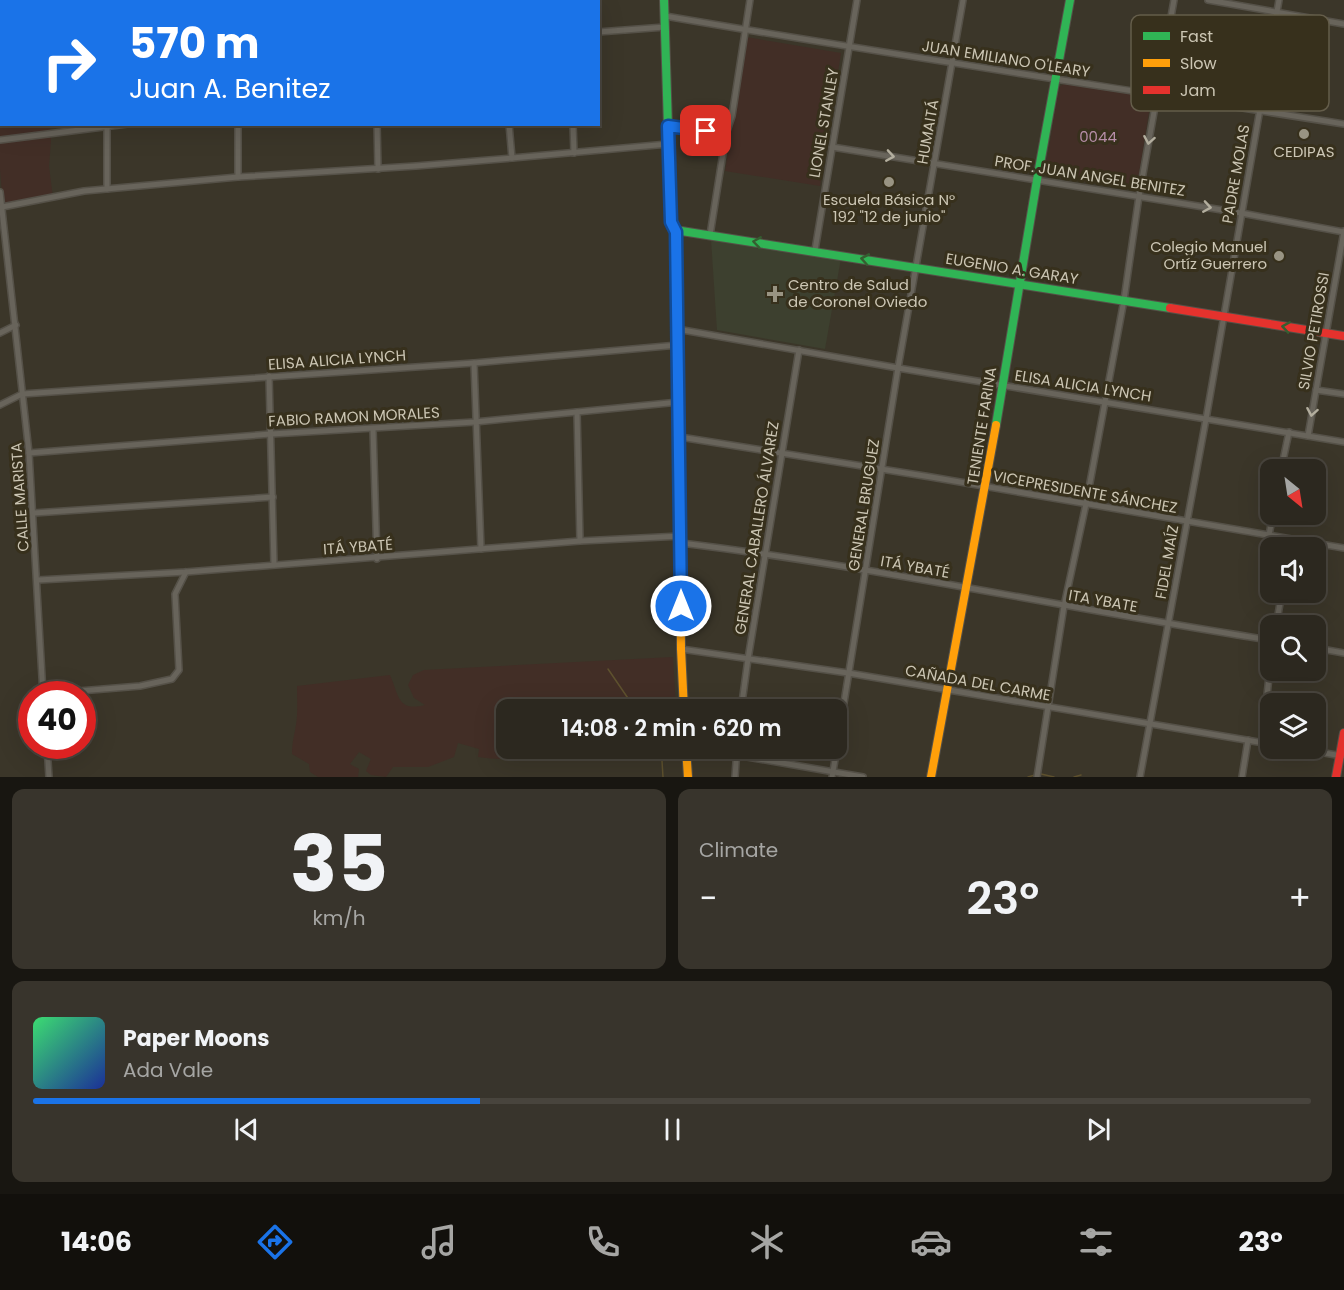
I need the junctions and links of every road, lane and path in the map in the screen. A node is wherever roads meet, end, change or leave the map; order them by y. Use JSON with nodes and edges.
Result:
{"nodes":[{"id":1,"x":664,"y":0,"type":"edge"},
{"id":2,"x":750,"y":0,"type":"edge"},
{"id":3,"x":857,"y":0,"type":"edge"},
{"id":4,"x":963,"y":0,"type":"edge"},
{"id":5,"x":1070,"y":0,"type":"edge"},
{"id":6,"x":1174,"y":0,"type":"edge"},
{"id":7,"x":1208,"y":0,"type":"edge"},
{"id":8,"x":1279,"y":0,"type":"edge"},
{"id":9,"x":1277,"y":13,"type":"junction"},
{"id":10,"x":1171,"y":15,"type":"edge"},
{"id":11,"x":1289,"y":15,"type":"edge"},
{"id":12,"x":665,"y":16,"type":"junction"},
{"id":13,"x":1329,"y":22,"type":"edge"},
{"id":14,"x":1344,"y":24,"type":"edge"},
{"id":15,"x":665,"y":27,"type":"junction"},
{"id":16,"x":745,"y":30,"type":"junction"},
{"id":17,"x":600,"y":32,"type":"edge"},
{"id":18,"x":849,"y":47,"type":"junction"},
{"id":19,"x":952,"y":63,"type":"junction"},
{"id":20,"x":1057,"y":78,"type":"junction"},
{"id":21,"x":1131,"y":90,"type":"edge"},
{"id":22,"x":1154,"y":111,"type":"edge"},
{"id":23,"x":1259,"y":111,"type":"joint"},
{"id":24,"x":1344,"y":124,"type":"edge"},
{"id":25,"x":107,"y":126,"type":"edge"},
{"id":26,"x":238,"y":126,"type":"edge"},
{"id":27,"x":377,"y":126,"type":"edge"},
{"id":28,"x":509,"y":126,"type":"edge"},
{"id":29,"x":573,"y":126,"type":"edge"},
{"id":30,"x":668,"y":126,"type":"junction"},
{"id":31,"x":726,"y":134,"type":"junction"},
{"id":32,"x":0,"y":140,"type":"edge"},
{"id":33,"x":668,"y":144,"type":"junction"},
{"id":34,"x":832,"y":147,"type":"junction"},
{"id":35,"x":574,"y":153,"type":"junction"},
{"id":36,"x":512,"y":158,"type":"junction"},
{"id":37,"x":934,"y":163,"type":"junction"},
{"id":38,"x":378,"y":169,"type":"junction"},
{"id":39,"x":238,"y":177,"type":"junction"},
{"id":40,"x":1037,"y":180,"type":"junction"},
{"id":41,"x":107,"y":189,"type":"junction"},
{"id":42,"x":0,"y":192,"type":"edge"},
{"id":43,"x":1139,"y":196,"type":"junction"},
{"id":44,"x":1,"y":204,"type":"edge"},
{"id":45,"x":1241,"y":213,"type":"junction"},
{"id":46,"x":675,"y":230,"type":"junction"},
{"id":47,"x":1344,"y":231,"type":"edge"},
{"id":48,"x":710,"y":235,"type":"junction"},
{"id":49,"x":815,"y":250,"type":"junction"},
{"id":50,"x":7,"y":259,"type":"junction"},
{"id":51,"x":0,"y":262,"type":"edge"},
{"id":52,"x":916,"y":268,"type":"junction"},
{"id":53,"x":1019,"y":285,"type":"junction"},
{"id":54,"x":1124,"y":300,"type":"junction"},
{"id":55,"x":1224,"y":316,"type":"junction"},
{"id":56,"x":16,"y":325,"type":"junction"},
{"id":57,"x":677,"y":329,"type":"junction"},
{"id":58,"x":0,"y":333,"type":"edge"},
{"id":59,"x":1326,"y":333,"type":"junction"},
{"id":60,"x":1344,"y":336,"type":"edge"},
{"id":61,"x":678,"y":345,"type":"junction"},
{"id":62,"x":799,"y":350,"type":"junction"},
{"id":63,"x":474,"y":363,"type":"junction"},
{"id":64,"x":898,"y":368,"type":"junction"},
{"id":65,"x":269,"y":376,"type":"junction"},
{"id":66,"x":1002,"y":385,"type":"junction"},
{"id":67,"x":1316,"y":390,"type":"junction"},
{"id":68,"x":22,"y":394,"type":"junction"},
{"id":69,"x":1344,"y":394,"type":"edge"},
{"id":70,"x":680,"y":402,"type":"junction"},
{"id":71,"x":1104,"y":402,"type":"junction"},
{"id":72,"x":0,"y":405,"type":"edge"},
{"id":73,"x":577,"y":412,"type":"junction"},
{"id":74,"x":1206,"y":419,"type":"junction"},
{"id":75,"x":475,"y":422,"type":"junction"},
{"id":76,"x":373,"y":429,"type":"junction"},
{"id":77,"x":1288,"y":432,"type":"junction"},
{"id":78,"x":271,"y":434,"type":"junction"},
{"id":79,"x":1308,"y":436,"type":"junction"},
{"id":80,"x":680,"y":437,"type":"junction"},
{"id":81,"x":1344,"y":442,"type":"edge"},
{"id":82,"x":29,"y":453,"type":"junction"},
{"id":83,"x":782,"y":453,"type":"junction"},
{"id":84,"x":1283,"y":459,"type":"edge"},
{"id":85,"x":882,"y":469,"type":"junction"},
{"id":86,"x":986,"y":487,"type":"junction"},
{"id":87,"x":273,"y":497,"type":"junction"},
{"id":88,"x":1086,"y":504,"type":"junction"},
{"id":89,"x":34,"y":513,"type":"junction"},
{"id":90,"x":1187,"y":522,"type":"junction"},
{"id":91,"x":1271,"y":525,"type":"edge"},
{"id":92,"x":1269,"y":535,"type":"junction"},
{"id":93,"x":1280,"y":537,"type":"edge"},
{"id":94,"x":681,"y":540,"type":"junction"},
{"id":95,"x":580,"y":541,"type":"junction"},
{"id":96,"x":1326,"y":545,"type":"edge"},
{"id":97,"x":1344,"y":548,"type":"edge"},
{"id":98,"x":480,"y":549,"type":"junction"},
{"id":99,"x":765,"y":553,"type":"junction"},
{"id":100,"x":377,"y":558,"type":"junction"},
{"id":101,"x":274,"y":565,"type":"junction"},
{"id":102,"x":865,"y":570,"type":"junction"},
{"id":103,"x":186,"y":572,"type":"junction"},
{"id":104,"x":38,"y":580,"type":"junction"},
{"id":105,"x":967,"y":588,"type":"junction"},
{"id":106,"x":1064,"y":606,"type":"junction"},
{"id":107,"x":1168,"y":624,"type":"junction"},
{"id":108,"x":1260,"y":638,"type":"edge"},
{"id":109,"x":681,"y":649,"type":"junction"},
{"id":110,"x":1326,"y":650,"type":"edge"},
{"id":111,"x":1344,"y":653,"type":"edge"},
{"id":112,"x":748,"y":659,"type":"junction"},
{"id":113,"x":848,"y":674,"type":"junction"},
{"id":114,"x":42,"y":681,"type":"edge"},
{"id":115,"x":96,"y":690,"type":"edge"},
{"id":116,"x":948,"y":690,"type":"junction"},
{"id":117,"x":683,"y":699,"type":"edge"},
{"id":118,"x":743,"y":699,"type":"edge"},
{"id":119,"x":844,"y":699,"type":"edge"},
{"id":120,"x":1047,"y":707,"type":"junction"},
{"id":121,"x":1149,"y":724,"type":"junction"},
{"id":122,"x":1344,"y":733,"type":"edge"},
{"id":123,"x":1248,"y":740,"type":"junction"},
{"id":124,"x":1260,"y":743,"type":"edge"},
{"id":125,"x":1326,"y":753,"type":"edge"},
{"id":126,"x":1342,"y":756,"type":"edge"},
{"id":127,"x":48,"y":759,"type":"edge"},
{"id":128,"x":687,"y":759,"type":"edge"},
{"id":129,"x":736,"y":759,"type":"edge"},
{"id":130,"x":767,"y":759,"type":"edge"},
{"id":131,"x":835,"y":759,"type":"edge"},
{"id":132,"x":833,"y":774,"type":"edge"},
{"id":133,"x":1037,"y":774,"type":"edge"},
{"id":134,"x":49,"y":777,"type":"edge"},
{"id":135,"x":688,"y":777,"type":"edge"},
{"id":136,"x":735,"y":777,"type":"edge"},
{"id":137,"x":863,"y":777,"type":"edge"},
{"id":138,"x":931,"y":777,"type":"edge"},
{"id":139,"x":1140,"y":777,"type":"edge"},
{"id":140,"x":1242,"y":777,"type":"edge"},
{"id":141,"x":1336,"y":777,"type":"edge"}],
"edges":[{"from":1,"to":12,"type":"main road"},
{"from":2,"to":16,"type":"street"},
{"from":3,"to":18,"type":"street","name":"LIONEL STANLEY"},
{"from":4,"to":19,"type":"street","name":"HUMAITÁ"},
{"from":5,"to":20,"type":"main road","name":"TENIENTE FARINA"},
{"from":6,"to":10,"type":"street"},
{"from":7,"to":9,"type":"street"},
{"from":8,"to":9,"type":"street","name":"PADRE MOLAS"},
{"from":9,"to":11,"type":"street"},
{"from":12,"to":15,"type":"main road"},
{"from":12,"to":16,"type":"street","name":"JUAN EMILIANO O'LEARY"},
{"from":13,"to":14,"type":"street"},
{"from":15,"to":17,"type":"street"},
{"from":15,"to":30,"type":"main road"},
{"from":16,"to":18,"type":"street","name":"JUAN EMILIANO O'LEARY"},
{"from":16,"to":31,"type":"street"},
{"from":18,"to":19,"type":"street","name":"JUAN EMILIANO O'LEARY"},
{"from":18,"to":34,"type":"street","name":"LIONEL STANLEY"},
{"from":19,"to":20,"type":"street","name":"JUAN EMILIANO O'LEARY"},
{"from":19,"to":37,"type":"street","name":"HUMAITÁ"},
{"from":20,"to":21,"type":"street","name":"JUAN EMILIANO O'LEARY"},
{"from":20,"to":40,"type":"main road","name":"TENIENTE FARINA"},
{"from":22,"to":43,"type":"street","one_way":true},
{"from":23,"to":24,"type":"street","name":"JUAN EMILIANO O'LEARY"},
{"from":23,"to":45,"type":"street","name":"PADRE MOLAS"},
{"from":25,"to":32,"type":"street"},
{"from":25,"to":41,"type":"street"},
{"from":26,"to":39,"type":"street"},
{"from":27,"to":38,"type":"street"},
{"from":28,"to":36,"type":"street"},
{"from":29,"to":35,"type":"street"},
{"from":30,"to":31,"type":"street"},
{"from":30,"to":33,"type":"main road"},
{"from":31,"to":48,"type":"street"},
{"from":33,"to":35,"type":"street"},
{"from":33,"to":46,"type":"main road"},
{"from":34,"to":37,"type":"street","name":"PROF. JUAN ANGEL BENITEZ","one_way":true},
{"from":34,"to":49,"type":"street","name":"LIONEL STANLEY"},
{"from":35,"to":36,"type":"street"},
{"from":36,"to":38,"type":"street"},
{"from":37,"to":40,"type":"street","name":"PROF. JUAN ANGEL BENITEZ"},
{"from":37,"to":52,"type":"street","name":"HUMAITÁ"},
{"from":38,"to":39,"type":"street"},
{"from":39,"to":41,"type":"street"},
{"from":40,"to":43,"type":"street","name":"PROF. JUAN ANGEL BENITEZ"},
{"from":40,"to":53,"type":"main road","name":"TENIENTE FARINA"},
{"from":41,"to":44,"type":"street"},
{"from":42,"to":44,"type":"street","name":"CALLE MARISTA"},
{"from":43,"to":45,"type":"street","name":"PROF. JUAN ANGEL BENITEZ","one_way":true},
{"from":43,"to":54,"type":"street"},
{"from":44,"to":50,"type":"street","name":"CALLE MARISTA"},
{"from":45,"to":47,"type":"street","name":"PROF. JUAN ANGEL BENITEZ"},
{"from":45,"to":55,"type":"street","name":"PADRE MOLAS"},
{"from":46,"to":48,"type":"main road","name":"EUGENIO A. GARAY"},
{"from":46,"to":57,"type":"main road"},
{"from":47,"to":59,"type":"street","name":"SILVIO PETIROSSI"},
{"from":49,"to":48,"type":"main road","name":"EUGENIO A. GARAY","one_way":true},
{"from":52,"to":49,"type":"main road","name":"EUGENIO A. GARAY","one_way":true},
{"from":50,"to":51,"type":"street"},
{"from":50,"to":56,"type":"street","name":"CALLE MARISTA"},
{"from":52,"to":53,"type":"main road","name":"EUGENIO A. GARAY"},
{"from":52,"to":64,"type":"street","name":"GENERAL BRUGUEZ"},
{"from":53,"to":54,"type":"main road","name":"EUGENIO A. GARAY"},
{"from":53,"to":66,"type":"main road","name":"TENIENTE FARINA"},
{"from":54,"to":55,"type":"main road","name":"EUGENIO A. GARAY"},
{"from":54,"to":71,"type":"street"},
{"from":59,"to":55,"type":"main road","name":"EUGENIO A. GARAY","one_way":true},
{"from":55,"to":74,"type":"street","name":"FIDEL MAÍZ"},
{"from":56,"to":58,"type":"street"},
{"from":56,"to":68,"type":"street","name":"CALLE MARISTA"},
{"from":57,"to":61,"type":"main road"},
{"from":57,"to":62,"type":"street","name":"ELISA ALICIA LYNCH"},
{"from":59,"to":60,"type":"main road","name":"EUGENIO A. GARAY"},
{"from":59,"to":67,"type":"street","name":"SILVIO PETIROSSI"},
{"from":61,"to":63,"type":"street","name":"ELISA ALICIA LYNCH"},
{"from":61,"to":70,"type":"main road"},
{"from":62,"to":64,"type":"street","name":"ELISA ALICIA LYNCH"},
{"from":62,"to":83,"type":"street","name":"GENERAL CABALLERO ÁLVAREZ"},
{"from":63,"to":65,"type":"street","name":"ELISA ALICIA LYNCH"},
{"from":63,"to":75,"type":"street"},
{"from":64,"to":66,"type":"street","name":"ELISA ALICIA LYNCH"},
{"from":64,"to":85,"type":"street","name":"GENERAL BRUGUEZ"},
{"from":65,"to":68,"type":"street","name":"ELISA ALICIA LYNCH"},
{"from":65,"to":78,"type":"street"},
{"from":66,"to":71,"type":"street","name":"ELISA ALICIA LYNCH"},
{"from":66,"to":86,"type":"main road","name":"TENIENTE FARINA"},
{"from":67,"to":69,"type":"street"},
{"from":67,"to":79,"type":"street","name":"SILVIO PETIROSSI","one_way":true},
{"from":68,"to":72,"type":"street","name":"ELISA ALICIA LYNCH"},
{"from":68,"to":82,"type":"street","name":"CALLE MARISTA"},
{"from":70,"to":73,"type":"street","name":"FABIO RAMON MORALES"},
{"from":70,"to":80,"type":"main road"},
{"from":71,"to":74,"type":"street","name":"ELISA ALICIA LYNCH"},
{"from":71,"to":88,"type":"street"},
{"from":73,"to":75,"type":"street","name":"FABIO RAMON MORALES"},
{"from":73,"to":95,"type":"street"},
{"from":74,"to":77,"type":"street","name":"ELISA ALICIA LYNCH"},
{"from":74,"to":90,"type":"street","name":"FIDEL MAÍZ"},
{"from":75,"to":76,"type":"street","name":"FABIO RAMON MORALES"},
{"from":75,"to":98,"type":"street"},
{"from":76,"to":78,"type":"street","name":"FABIO RAMON MORALES"},
{"from":76,"to":100,"type":"street"},
{"from":77,"to":79,"type":"street","name":"ELISA ALICIA LYNCH"},
{"from":77,"to":84,"type":"street"},
{"from":78,"to":82,"type":"street","name":"FABIO RAMON MORALES"},
{"from":78,"to":87,"type":"street"},
{"from":79,"to":81,"type":"street","name":"ELISA ALICIA LYNCH"},
{"from":80,"to":83,"type":"street","name":"VICEPRESIDENTE SÁNCHEZ"},
{"from":80,"to":94,"type":"main road"},
{"from":82,"to":89,"type":"street","name":"CALLE MARISTA"},
{"from":83,"to":85,"type":"street","name":"VICEPRESIDENTE SÁNCHEZ"},
{"from":83,"to":99,"type":"street","name":"GENERAL CABALLERO ÁLVAREZ"},
{"from":85,"to":86,"type":"street","name":"VICEPRESIDENTE SÁNCHEZ"},
{"from":85,"to":102,"type":"street","name":"GENERAL BRUGUEZ"},
{"from":86,"to":88,"type":"street","name":"VICEPRESIDENTE SÁNCHEZ"},
{"from":86,"to":105,"type":"main road","name":"TENIENTE FARINA"},
{"from":87,"to":89,"type":"street"},
{"from":87,"to":101,"type":"street"},
{"from":88,"to":90,"type":"street","name":"VICEPRESIDENTE SÁNCHEZ"},
{"from":88,"to":106,"type":"street"},
{"from":89,"to":104,"type":"street","name":"CALLE MARISTA"},
{"from":90,"to":92,"type":"street","name":"VICEPRESIDENTE SÁNCHEZ"},
{"from":90,"to":107,"type":"street","name":"FIDEL MAÍZ"},
{"from":91,"to":92,"type":"street"},
{"from":92,"to":93,"type":"street","name":"VICEPRESIDENTE SÁNCHEZ"},
{"from":94,"to":95,"type":"street","name":"ITÁ YBATÉ"},
{"from":94,"to":99,"type":"street","name":"ITÁ YBATÉ"},
{"from":94,"to":109,"type":"main road"},
{"from":95,"to":98,"type":"street","name":"ITÁ YBATÉ"},
{"from":96,"to":97,"type":"street","name":"VICEPRESIDENTE SÁNCHEZ"},
{"from":98,"to":100,"type":"street","name":"ITÁ YBATÉ"},
{"from":99,"to":102,"type":"street","name":"ITÁ YBATÉ"},
{"from":99,"to":112,"type":"street","name":"GENERAL CABALLERO ÁLVAREZ"},
{"from":100,"to":101,"type":"street","name":"ITÁ YBATÉ"},
{"from":101,"to":103,"type":"street","name":"ITÁ YBATÉ"},
{"from":102,"to":105,"type":"street","name":"ITÁ YBATÉ"},
{"from":102,"to":113,"type":"street","name":"GENERAL BRUGUEZ"},
{"from":103,"to":104,"type":"street","name":"ITÁ YBATÉ"},
{"from":103,"to":115,"type":"street"},
{"from":104,"to":114,"type":"street","name":"CALLE MARISTA"},
{"from":105,"to":106,"type":"street","name":"ITA YBATE"},
{"from":105,"to":116,"type":"main road","name":"TENIENTE FARINA"},
{"from":106,"to":107,"type":"street","name":"ITA YBATE"},
{"from":106,"to":120,"type":"street"},
{"from":107,"to":108,"type":"street","name":"ITA YBATE"},
{"from":107,"to":121,"type":"street","name":"FIDEL MAÍZ"},
{"from":109,"to":112,"type":"street","name":"CAÑADA DEL CARME"},
{"from":109,"to":117,"type":"main road"},
{"from":110,"to":111,"type":"street"},
{"from":112,"to":113,"type":"street","name":"CAÑADA DEL CARME"},
{"from":112,"to":118,"type":"street","name":"GENERAL CABALLERO ÁLVAREZ"},
{"from":113,"to":116,"type":"street","name":"CAÑADA DEL CARME"},
{"from":113,"to":119,"type":"street","name":"GENERAL BRUGUEZ"},
{"from":116,"to":120,"type":"street","name":"CAÑADA DEL CARME"},
{"from":116,"to":138,"type":"main road","name":"TENIENTE FARINA"},
{"from":120,"to":121,"type":"street","name":"CAÑADA DEL CARME"},
{"from":120,"to":133,"type":"street"},
{"from":121,"to":123,"type":"street","name":"CAÑADA DEL CARME"},
{"from":121,"to":139,"type":"street","name":"FIDEL MAÍZ"},
{"from":122,"to":126,"type":"main road"},
{"from":123,"to":124,"type":"street","name":"CAÑADA DEL CARME"},
{"from":123,"to":140,"type":"street"},
{"from":125,"to":126,"type":"street"},
{"from":126,"to":141,"type":"main road"},
{"from":127,"to":134,"type":"street"},
{"from":128,"to":135,"type":"main road"},
{"from":129,"to":136,"type":"street"},
{"from":130,"to":132,"type":"street"},
{"from":131,"to":132,"type":"street","name":"GENERAL BRUGUEZ"},
{"from":132,"to":137,"type":"street"}]}
